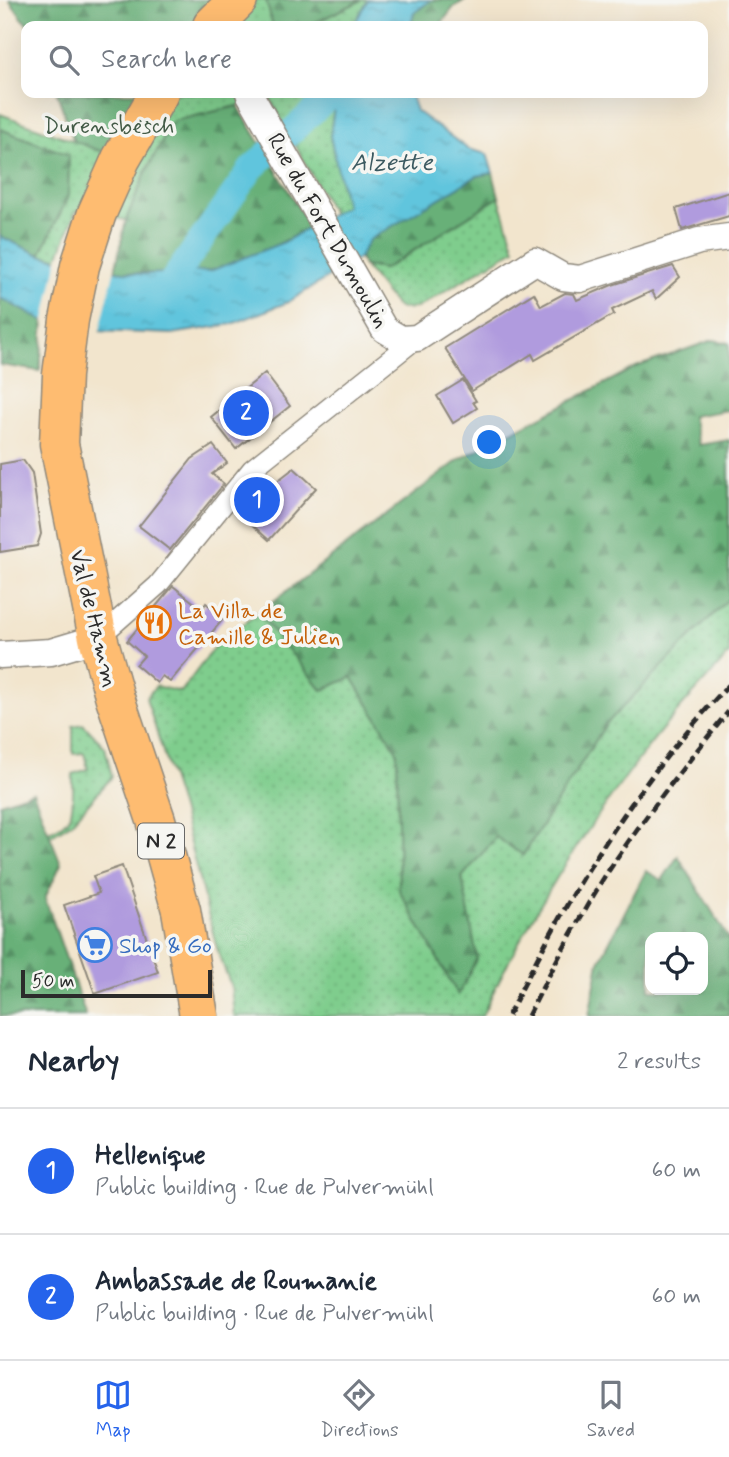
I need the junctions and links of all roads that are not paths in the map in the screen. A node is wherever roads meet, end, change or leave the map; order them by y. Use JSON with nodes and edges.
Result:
{"nodes":[{"id":1,"x":238,"y":0,"type":"edge"},
{"id":2,"x":217,"y":21,"type":"edge"},
{"id":3,"x":156,"y":98,"type":"edge"},
{"id":4,"x":253,"y":98,"type":"edge"},
{"id":5,"x":729,"y":237,"type":"edge"},
{"id":6,"x":417,"y":338,"type":"junction"},
{"id":7,"x":98,"y":638,"type":"junction"},
{"id":8,"x":0,"y":655,"type":"edge"},
{"id":9,"x":199,"y":1016,"type":"edge"}],
"edges":[{"from":1,"to":2,"type":"main road"},
{"from":3,"to":7,"type":"main road","name":"Val de Hamm","number":"N 2"},
{"from":4,"to":6,"type":"street","name":"Rue du Fort Dumoulin"},
{"from":5,"to":6,"type":"street","name":"Rue du Fort Dumoulin"},
{"from":6,"to":7,"type":"street"},
{"from":7,"to":8,"type":"street"},
{"from":7,"to":9,"type":"main road","name":"Val de Hamm","number":"N 2"}]}
